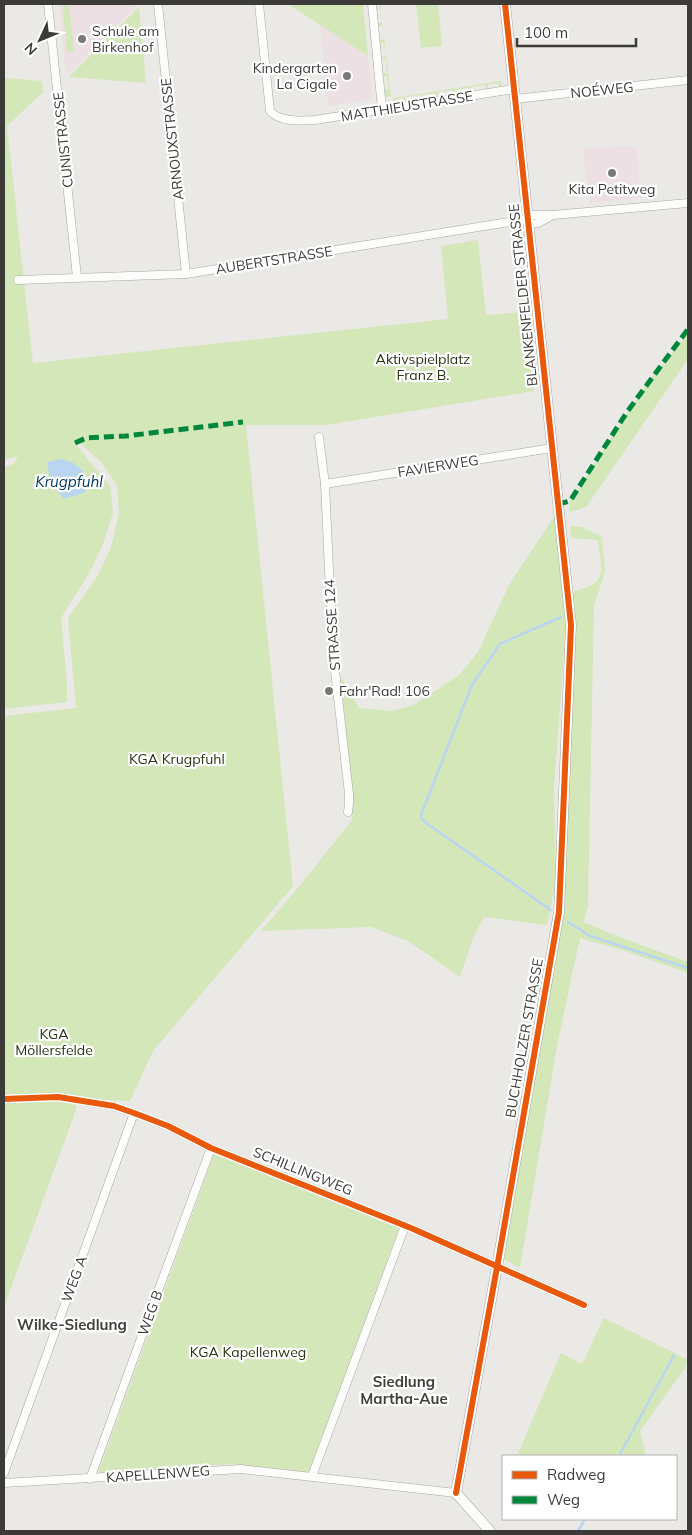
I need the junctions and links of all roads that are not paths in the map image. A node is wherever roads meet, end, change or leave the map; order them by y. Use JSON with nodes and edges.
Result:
{"nodes":[{"id":1,"x":48,"y":4,"type":"edge"},
{"id":2,"x":158,"y":4,"type":"edge"},
{"id":3,"x":259,"y":4,"type":"edge"},
{"id":4,"x":372,"y":4,"type":"edge"},
{"id":5,"x":505,"y":4,"type":"edge"},
{"id":6,"x":688,"y":80,"type":"edge"},
{"id":7,"x":515,"y":94,"type":"junction"},
{"id":8,"x":382,"y":109,"type":"junction"},
{"id":9,"x":688,"y":202,"type":"edge"},
{"id":10,"x":528,"y":219,"type":"junction"},
{"id":11,"x":186,"y":274,"type":"junction"},
{"id":12,"x":77,"y":277,"type":"junction"},
{"id":13,"x":18,"y":280,"type":"dead end"},
{"id":14,"x":319,"y":437,"type":"dead end"},
{"id":15,"x":552,"y":448,"type":"junction"},
{"id":16,"x":324,"y":484,"type":"junction"},
{"id":17,"x":567,"y":583,"type":"joint"},
{"id":18,"x":348,"y":812,"type":"dead end"},
{"id":19,"x":4,"y":1099,"type":"edge"},
{"id":20,"x":134,"y":1112,"type":"junction"},
{"id":21,"x":211,"y":1148,"type":"junction"},
{"id":22,"x":405,"y":1226,"type":"junction"},
{"id":23,"x":497,"y":1266,"type":"junction"},
{"id":24,"x":584,"y":1305,"type":"dead end"},
{"id":25,"x":4,"y":1473,"type":"edge"},
{"id":26,"x":312,"y":1476,"type":"junction"},
{"id":27,"x":90,"y":1479,"type":"junction"},
{"id":28,"x":4,"y":1483,"type":"edge"},
{"id":29,"x":456,"y":1494,"type":"junction"},
{"id":30,"x":490,"y":1531,"type":"edge"}],
"edges":[{"from":1,"to":12,"type":"street","name":"CUNISTRASSE"},
{"from":2,"to":11,"type":"street","name":"ARNOUXSTRASSE"},
{"from":3,"to":8,"type":"street","name":"MATTHIEUSTRASSE"},
{"from":4,"to":8,"type":"street"},
{"from":5,"to":7,"type":"street","name":"BLANKENFELDER STRASSE"},
{"from":6,"to":7,"type":"street","name":"NOÉWEG"},
{"from":7,"to":8,"type":"street","name":"MATTHIEUSTRASSE"},
{"from":7,"to":10,"type":"street","name":"BLANKENFELDER STRASSE"},
{"from":9,"to":10,"type":"street","name":"AUBERTSTRASSE"},
{"from":10,"to":11,"type":"street","name":"AUBERTSTRASSE"},
{"from":10,"to":15,"type":"street","name":"BLANKENFELDER STRASSE"},
{"from":11,"to":12,"type":"street","name":"AUBERTSTRASSE"},
{"from":12,"to":13,"type":"street","name":"AUBERTSTRASSE"},
{"from":14,"to":16,"type":"street","name":"STRASSE 124"},
{"from":15,"to":16,"type":"street","name":"FAVIERWEG"},
{"from":15,"to":17,"type":"street","name":"BLANKENFELDER STRASSE"},
{"from":16,"to":18,"type":"street","name":"STRASSE 124"},
{"from":17,"to":23,"type":"street","name":"BUCHHOLZER STRASSE"},
{"from":19,"to":20,"type":"street","name":"SCHILLINGWEG"},
{"from":20,"to":21,"type":"street","name":"SCHILLINGWEG"},
{"from":20,"to":25,"type":"street","name":"WEG A"},
{"from":21,"to":22,"type":"street","name":"SCHILLINGWEG"},
{"from":21,"to":27,"type":"street","name":"WEG B"},
{"from":22,"to":23,"type":"street","name":"SCHILLINGWEG"},
{"from":22,"to":26,"type":"street"},
{"from":23,"to":24,"type":"street","name":"SCHILLINGWEG"},
{"from":23,"to":29,"type":"street","name":"BUCHHOLZER STRASSE"},
{"from":26,"to":27,"type":"street","name":"KAPELLENWEG"},
{"from":26,"to":29,"type":"street","name":"KAPELLENWEG"},
{"from":27,"to":28,"type":"street","name":"KAPELLENWEG"},
{"from":29,"to":30,"type":"street"}]}
